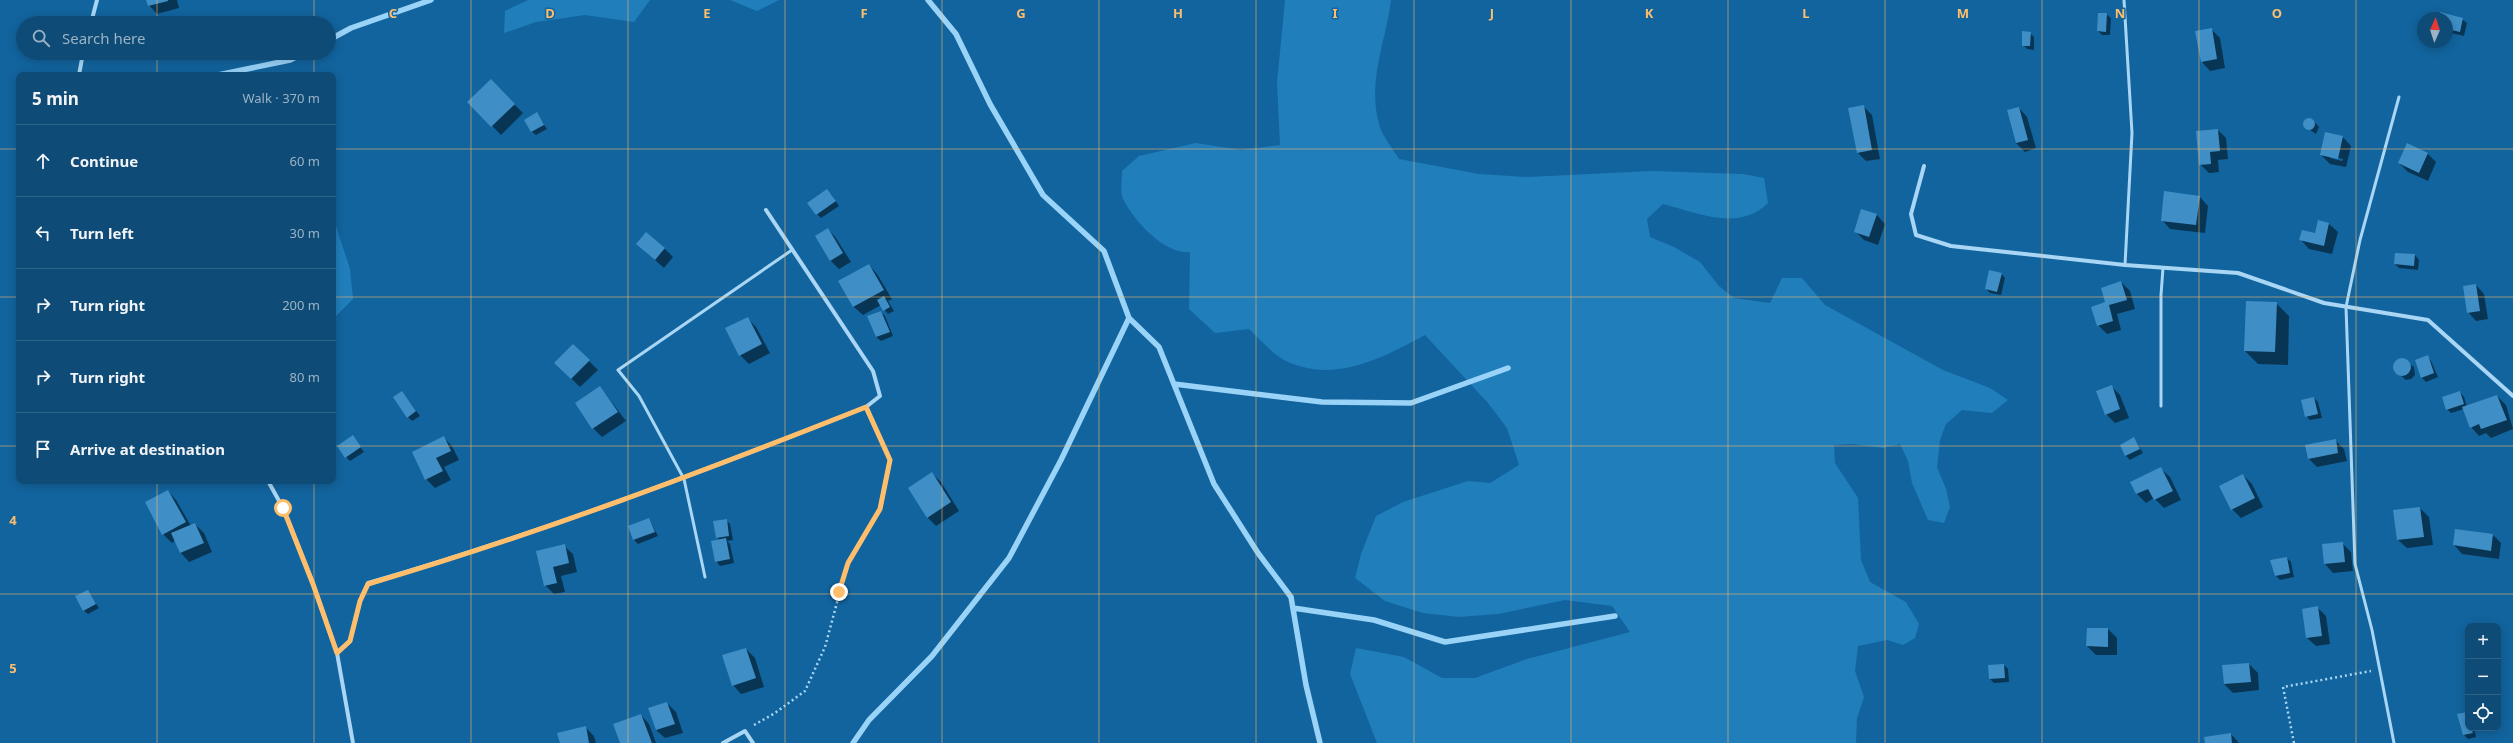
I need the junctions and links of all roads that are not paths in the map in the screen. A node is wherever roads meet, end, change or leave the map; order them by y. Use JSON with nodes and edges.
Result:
{"nodes":[{"id":1,"x":97,"y":0,"type":"edge"},
{"id":2,"x":2124,"y":0,"type":"edge"},
{"id":3,"x":93,"y":16,"type":"edge"},
{"id":4,"x":82,"y":60,"type":"edge"},
{"id":5,"x":80,"y":72,"type":"edge"},
{"id":6,"x":2400,"y":97,"type":"dead end"},
{"id":7,"x":1924,"y":166,"type":"dead end"},
{"id":8,"x":766,"y":210,"type":"dead end"},
{"id":9,"x":792,"y":250,"type":"junction"},
{"id":10,"x":2125,"y":265,"type":"junction"},
{"id":11,"x":2163,"y":268,"type":"junction"},
{"id":12,"x":2346,"y":307,"type":"junction"},
{"id":13,"x":2513,"y":396,"type":"edge"},
{"id":14,"x":2161,"y":406,"type":"dead end"},
{"id":15,"x":866,"y":407,"type":"junction"},
{"id":16,"x":684,"y":479,"type":"junction"},
{"id":17,"x":270,"y":484,"type":"edge"},
{"id":18,"x":848,"y":563,"type":"road end"},
{"id":19,"x":705,"y":577,"type":"dead end"},
{"id":20,"x":337,"y":653,"type":"junction"},
{"id":21,"x":353,"y":743,"type":"edge"},
{"id":22,"x":723,"y":743,"type":"edge"},
{"id":23,"x":754,"y":743,"type":"edge"},
{"id":24,"x":2394,"y":743,"type":"edge"}],
"edges":[{"from":1,"to":3,"type":"street"},
{"from":2,"to":10,"type":"lane"},
{"from":4,"to":5,"type":"street"},
{"from":6,"to":12,"type":"lane"},
{"from":7,"to":10,"type":"street"},
{"from":8,"to":9,"type":"street"},
{"from":9,"to":15,"type":"street"},
{"from":9,"to":16,"type":"lane"},
{"from":10,"to":11,"type":"street"},
{"from":11,"to":12,"type":"street"},
{"from":11,"to":14,"type":"lane"},
{"from":12,"to":13,"type":"street"},
{"from":12,"to":24,"type":"lane"},
{"from":15,"to":16,"type":"street"},
{"from":15,"to":18,"type":"street"},
{"from":16,"to":19,"type":"lane"},
{"from":16,"to":20,"type":"street"},
{"from":17,"to":20,"type":"street"},
{"from":20,"to":21,"type":"street"},
{"from":22,"to":23,"type":"street"}]}
